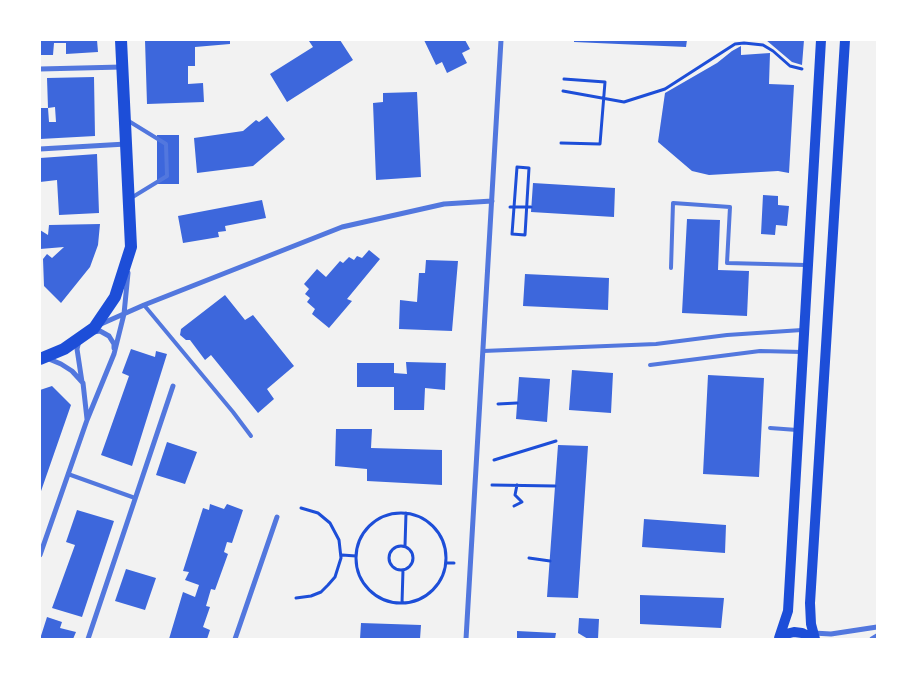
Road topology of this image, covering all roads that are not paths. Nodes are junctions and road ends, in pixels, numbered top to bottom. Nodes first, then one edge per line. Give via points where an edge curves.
1 (121, 40) edge
2 (502, 40) edge
3 (821, 40) edge
4 (845, 40) edge
5 (122, 67) junction
6 (40, 69) edge
7 (125, 118) junction
8 (126, 144) junction
9 (40, 149) edge
10 (129, 200) junction
11 (492, 201) junction
12 (130, 247) junction
13 (808, 265) junction
14 (671, 268) dead end
15 (144, 305) junction
16 (124, 314) junction
17 (804, 330) junction
18 (87, 333) junction
19 (483, 351) junction
20 (803, 352) junction
21 (114, 354) junction
22 (42, 359) edge
23 (650, 365) dead end
24 (83, 383) junction
25 (173, 386) dead end
26 (87, 420) junction
27 (770, 428) dead end
28 (799, 430) junction
29 (251, 436) dead end
30 (68, 474) junction
31 (135, 498) junction
32 (277, 517) dead end
33 (40, 555) edge
34 (877, 627) edge
35 (877, 636) edge
36 (813, 637) edge
37 (88, 639) edge
38 (235, 639) edge
39 (466, 639) edge
40 (779, 639) edge
41 (872, 639) edge

1 - 5 main road
2 - 11 street
3 - 13 main road
4 - 36 main road via 810,603
5 - 6 street
5 - 7 main road
7 - 8 main road
7 - 10 lane via 166,144 167,176
8 - 9 street
8 - 10 main road
10 - 12 main road
11 - 15 street via 444,204 342,227
11 - 19 street
12 - 16 street
12 - 18 main road via 115,297
13 - 14 lane via 727,263 730,207 673,203
13 - 17 main road
15 - 16 street
15 - 29 lane
16 - 18 street
16 - 21 street
17 - 19 lane via 656,344
17 - 20 main road
18 - 21 street via 100,331 109,336 114,344
18 - 22 main road
18 - 24 street via 77,348
19 - 39 street
20 - 23 lane via 760,351
20 - 28 main road
21 - 26 street
22 - 24 street via 53,360 72,371
24 - 26 street
25 - 31 street
26 - 30 street
27 - 28 lane
28 - 40 main road via 788,611
30 - 31 lane
30 - 33 street
31 - 37 street
32 - 38 street
34 - 36 street
35 - 41 street
36 - 40 main road via 794,632

